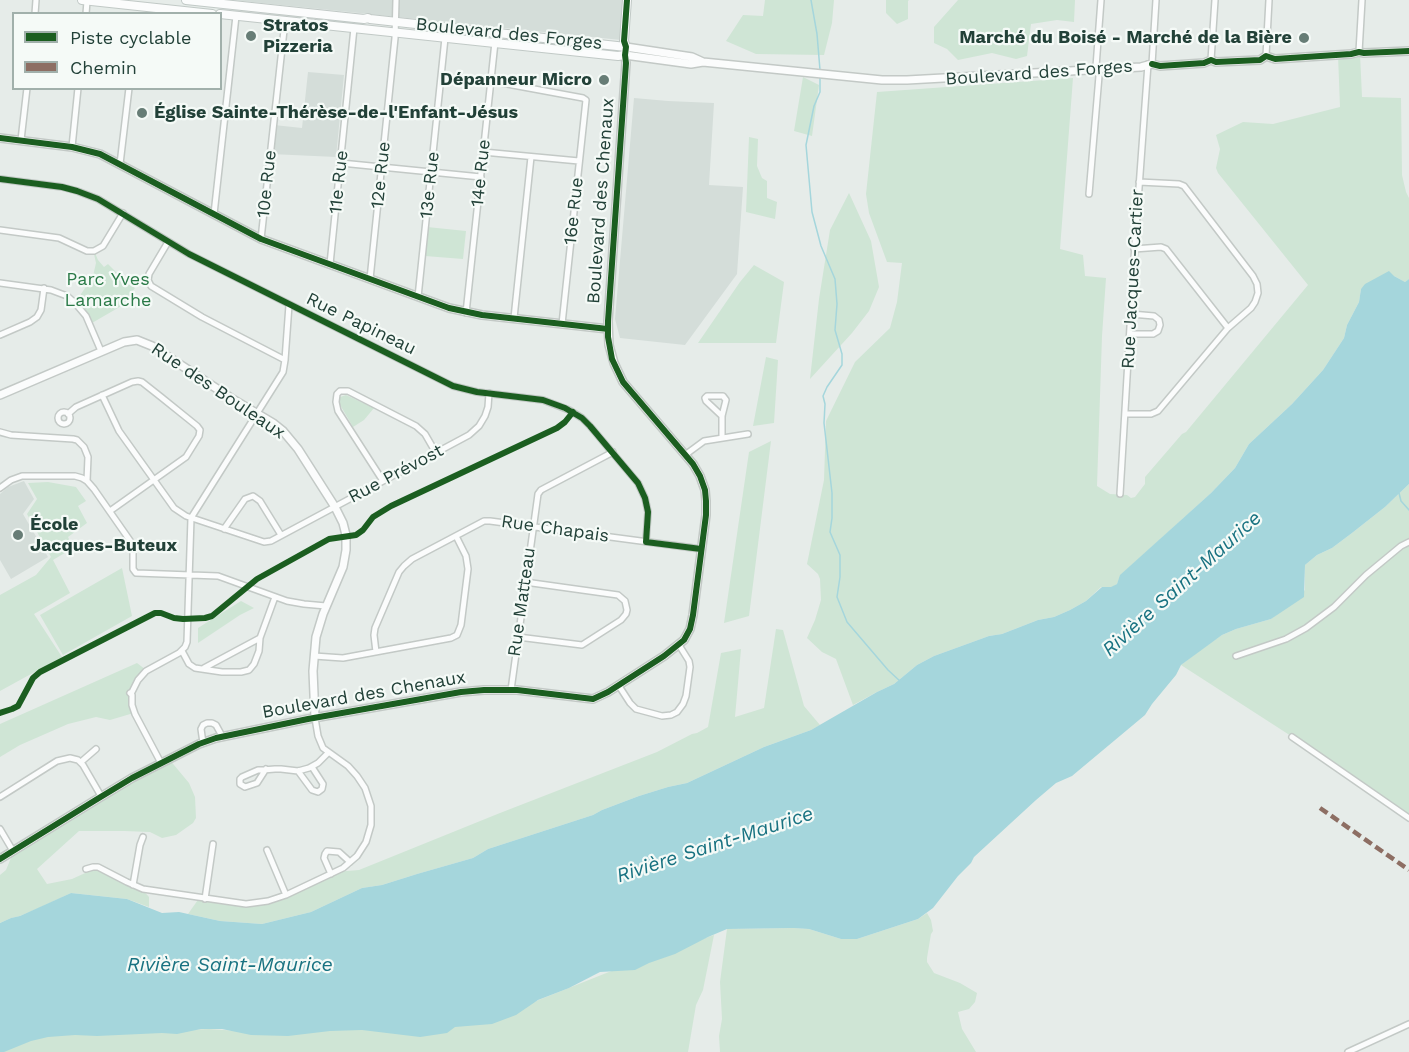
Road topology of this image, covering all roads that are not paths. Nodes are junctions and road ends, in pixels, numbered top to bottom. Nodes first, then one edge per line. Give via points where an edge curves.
1 (85, 0) edge
2 (187, 0) edge
3 (396, 0) edge
4 (627, 0) edge
5 (1101, 0) edge
6 (1156, 0) edge
7 (1215, 0) edge
8 (1269, 0) edge
9 (1362, 0) edge
10 (137, 9) edge
11 (187, 12) edge
12 (222, 14) edge
13 (314, 14) junction
14 (236, 16) junction
15 (285, 21) junction
16 (395, 22) junction
17 (313, 24) junction
18 (354, 28) junction
19 (395, 33) junction
20 (496, 33) junction
21 (445, 38) junction
22 (495, 43) junction
23 (626, 46) junction
24 (1409, 51) edge
25 (1359, 52) junction
26 (625, 56) junction
27 (1266, 56) junction
28 (1211, 60) junction
29 (703, 62) junction
30 (1150, 64) junction
31 (1096, 68) junction
32 (491, 81) junction
33 (27, 90) edge
34 (78, 90) edge
35 (129, 90) edge
36 (0, 138) edge
37 (21, 140) junction
38 (72, 147) junction
39 (483, 152) junction
40 (531, 157) junction
41 (579, 161) junction
42 (340, 163) junction
43 (120, 164) junction
44 (382, 167) junction
45 (431, 172) junction
46 (481, 177) junction
47 (0, 179) edge
48 (1139, 182) junction
49 (1089, 194) dead end
50 (123, 213) junction
51 (214, 214) junction
52 (0, 230) edge
53 (261, 239) junction
54 (168, 242) junction
55 (1134, 249) junction
56 (330, 264) junction
57 (370, 279) junction
58 (0, 283) edge
59 (44, 288) junction
60 (418, 297) junction
61 (289, 304) junction
62 (466, 312) junction
63 (1131, 314) junction
64 (514, 318) junction
65 (562, 324) junction
66 (608, 328) junction
67 (1228, 328) junction
68 (1130, 334) junction
69 (0, 335) edge
70 (101, 351) junction
71 (285, 360) junction
72 (489, 393) junction
73 (0, 395) edge
74 (102, 395) junction
75 (68, 414) dead end
76 (257, 414) junction
77 (1125, 414) junction
78 (722, 416) junction
79 (0, 432) edge
80 (747, 434) dead end
81 (722, 438) junction
82 (614, 452) junction
83 (436, 453) junction
84 (685, 455) junction
85 (153, 480) junction
86 (87, 481) junction
87 (383, 481) junction
88 (0, 488) edge
89 (1120, 494) dead end
90 (335, 507) junction
91 (110, 511) junction
92 (191, 518) junction
93 (532, 526) junction
94 (224, 529) junction
95 (281, 535) junction
96 (456, 536) junction
97 (646, 542) junction
98 (1409, 542) edge
99 (701, 549) junction
100 (190, 574) junction
101 (525, 582) junction
102 (275, 597) junction
103 (326, 606) junction
104 (518, 637) junction
105 (260, 638) junction
106 (679, 645) junction
107 (182, 651) junction
108 (376, 652) junction
109 (314, 656) junction
110 (1236, 656) dead end
111 (202, 669) junction
112 (618, 686) junction
113 (511, 690) junction
114 (315, 718) junction
115 (222, 736) junction
116 (1292, 736) dead end
117 (203, 743) junction
118 (96, 749) dead end
119 (328, 753) junction
120 (81, 762) junction
121 (161, 763) junction
122 (312, 767) junction
123 (266, 769) junction
124 (298, 771) junction
125 (101, 796) junction
126 (0, 797) edge
127 (1409, 818) edge
128 (0, 829) edge
129 (143, 837) dead end
130 (213, 844) dead end
131 (267, 850) dead end
132 (14, 851) junction
133 (0, 860) edge
134 (350, 862) junction
135 (86, 869) dead end
136 (331, 874) junction
137 (133, 885) junction
138 (286, 895) junction
139 (205, 899) junction
140 (1409, 1024) edge
141 (1348, 1052) edge

1 - 10 main road
2 - 11 street
2 - 13 main road, Boulevard des Forges
3 - 16 street, 12e Rue
4 - 23 main road, Boulevard des Chenaux
5 - 31 street
6 - 30 street, Rue Jacques-Cartier
7 - 28 street
8 - 27 street
9 - 25 street
10 - 11 main road
12 - 14 main road, Boulevard des Forges
13 - 16 main road, Boulevard des Forges
13 - 17 street
14 - 15 main road, Boulevard des Forges
14 - 51 street
15 - 17 main road, Boulevard des Forges
15 - 53 street, 10e Rue
16 - 19 street, 12e Rue
16 - 20 main road, Boulevard des Forges
17 - 18 main road, Boulevard des Forges
18 - 19 main road, Boulevard des Forges
18 - 42 street, 11e Rue
19 - 21 main road, Boulevard des Forges
19 - 44 street, 12e Rue
20 - 22 street, 14e Rue
20 - 23 main road, Boulevard des Forges
21 - 22 main road, Boulevard des Forges
21 - 45 street, 13e Rue
22 - 26 main road, Boulevard des Forges
22 - 32 street, 14e Rue
23 - 26 main road, Boulevard des Chenaux
23 - 29 street, Boulevard des Forges
24 - 25 street, Boulevard des Forges
25 - 27 street, Boulevard des Forges via 1275,59
26 - 29 street, Boulevard des Forges
26 - 66 street, Boulevard des Chenaux
27 - 28 street, Boulevard des Forges via 1260,60
28 - 30 street, Boulevard des Forges
29 - 31 street, Boulevard des Forges via 895,80
30 - 31 street, Boulevard des Forges
30 - 48 street, Rue Jacques-Cartier
31 - 49 street via 1099,76
32 - 39 street, 14e Rue
32 - 41 street, 16e Rue via 585,99
33 - 37 street
34 - 38 street
35 - 43 street
36 - 37 street
37 - 38 street
38 - 43 street
39 - 40 street
39 - 46 street, 14e Rue
40 - 41 street
40 - 64 street
41 - 65 street, 16e Rue
42 - 44 street
42 - 56 street, 11e Rue
43 - 51 street
44 - 45 street
44 - 57 street, 12e Rue
45 - 46 street
45 - 60 street, 13e Rue
46 - 62 street, 14e Rue
47 - 50 street, Rue Papineau via 70,189
48 - 55 street, Rue Jacques-Cartier
48 - 67 street via 1184,186 1255,279 1256,302
50 - 52 street via 103,246 94,251 59,238
50 - 54 street, Rue Papineau
51 - 53 street
53 - 56 street
54 - 61 street, Rue Papineau
54 - 71 street via 150,272 151,286
55 - 63 street, Rue Jacques-Cartier
55 - 67 street via 1166,249
56 - 57 street
57 - 60 street
58 - 59 street
59 - 69 street via 41,310 35,319
59 - 70 street via 73,300 89,322
60 - 62 street
61 - 71 street
61 - 72 street, Rue Papineau via 447,384
62 - 64 street
63 - 68 street, Rue Jacques-Cartier
63 - 68 street via 1154,316 1160,326 1152,334
64 - 65 street
65 - 66 street
66 - 84 street, Boulevard des Chenaux via 611,354 623,382
67 - 77 street via 1157,412
68 - 77 street, Rue Jacques-Cartier
70 - 73 street, Rue des Bouleaux
70 - 76 street, Rue des Bouleaux via 128,341 145,342
71 - 76 street via 280,379
72 - 82 street, Rue Papineau via 543,400 565,408 586,422
72 - 83 street, Rue Prévost via 487,412 479,426
74 - 75 street
74 - 85 street, Rue Prévost via 116,427
74 - 85 street via 139,381 199,428 199,436 187,455
76 - 90 street, Rue des Bouleaux via 290,439
76 - 92 street
77 - 89 street, Rue Jacques-Cartier
78 - 78 street via 725,398 707,396 706,401
78 - 81 street
79 - 86 street via 77,440 88,457
80 - 81 street
81 - 84 street via 702,441
82 - 93 street, Rue Matteau via 539,492
82 - 97 street, Rue Papineau via 644,493 648,512
83 - 87 street, Rue Prévost
83 - 87 street via 416,426 348,391 340,391 338,411
84 - 99 street, Boulevard des Chenaux via 698,473 705,493
85 - 91 street
85 - 92 street, Rue Prévost via 174,508
86 - 88 street via 75,476 22,476
86 - 91 street
87 - 90 street, Rue Prévost
90 - 95 street, Rue Prévost
90 - 103 street, Rue des Bouleaux via 345,532 346,550
91 - 100 street via 132,544 135,572
92 - 94 street, Rue Prévost
92 - 100 street
93 - 96 street, Rue Chapais via 487,521
93 - 97 street, Rue Chapais
93 - 101 street, Rue Matteau
94 - 95 street, Rue Prévost via 264,542
94 - 95 street via 244,499 253,496
96 - 108 street, Rue Chapais via 401,569 374,630
96 - 108 street via 468,569 458,633 451,638
97 - 99 street, Rue Chapais
98 - 110 street via 1306,628
99 - 106 street, Boulevard des Chenaux via 690,627
100 - 102 street via 218,576
100 - 107 street via 188,640
101 - 104 street, Rue Matteau
101 - 104 street via 618,595 627,610 621,620 582,645
102 - 103 street
102 - 105 street
103 - 109 street, Rue des Bouleaux
104 - 113 street, Rue Matteau
105 - 111 street
105 - 111 street via 259,651 249,670
106 - 112 street, Boulevard des Chenaux
106 - 112 street via 690,670 686,696 675,713 659,715 636,709
107 - 111 street via 191,666
107 - 121 street via 146,671 130,693 135,714
108 - 109 street via 343,658
109 - 114 street, Rue des Bouleaux
112 - 113 street, Boulevard des Chenaux via 590,699
113 - 114 street, Boulevard des Chenaux via 461,692
114 - 115 street, Boulevard des Chenaux
114 - 119 street via 320,742
115 - 117 street, Boulevard des Chenaux
115 - 117 street via 216,725 207,723 201,729
116 - 127 street
117 - 121 street, Boulevard des Chenaux
118 - 120 street
119 - 122 street
119 - 134 street via 357,776 371,806 367,838
120 - 125 street
120 - 126 street via 73,758 60,760
121 - 125 street, Boulevard des Chenaux
122 - 124 street
122 - 124 street via 323,785 318,792
123 - 123 street via 242,777 240,784 245,787 257,783
123 - 124 street
125 - 132 street, Boulevard des Chenaux
128 - 132 street
129 - 137 street
130 - 139 street
131 - 138 street
132 - 133 street, Boulevard des Chenaux
134 - 136 street
134 - 136 street via 340,853 327,851 324,857
135 - 137 street via 98,867
136 - 138 street
137 - 139 street
138 - 139 street via 246,904
140 - 141 street

